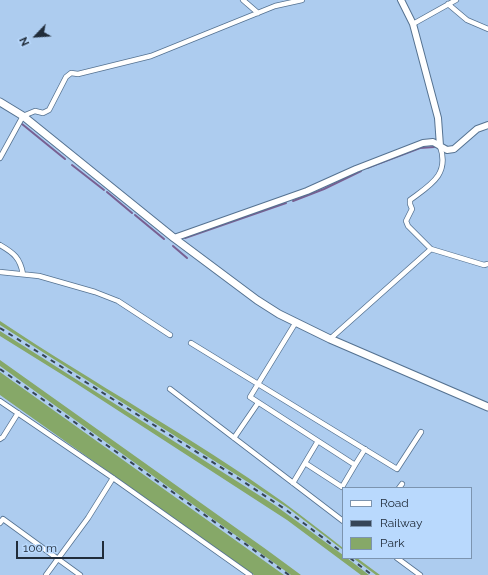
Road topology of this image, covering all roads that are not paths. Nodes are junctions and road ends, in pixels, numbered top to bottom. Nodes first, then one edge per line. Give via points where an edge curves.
1 (243, 0) edge
2 (302, 0) edge
3 (401, 0) edge
4 (456, 0) edge
5 (448, 4) junction
6 (258, 13) junction
7 (413, 24) junction
8 (488, 29) edge
9 (0, 102) edge
10 (23, 116) junction
11 (488, 125) edge
12 (440, 146) junction
13 (0, 158) edge
14 (174, 238) junction
15 (0, 245) edge
16 (431, 249) junction
17 (488, 264) edge
18 (0, 272) edge
19 (23, 274) junction
20 (296, 322) junction
21 (170, 335) dead end
22 (330, 339) junction
23 (191, 343) dead end
24 (258, 384) junction
25 (170, 389) dead end
26 (0, 401) edge
27 (258, 402) junction
28 (488, 407) edge
29 (18, 413) junction
30 (421, 432) dead end
31 (234, 438) junction
32 (0, 439) edge
33 (318, 441) junction
34 (365, 449) junction
35 (305, 463) junction
36 (355, 465) junction
37 (113, 478) junction
38 (293, 483) junction
39 (342, 521) edge
40 (0, 523) edge
41 (58, 559) junction
42 (398, 559) edge
43 (46, 575) edge
44 (80, 575) edge
45 (250, 575) edge
46 (420, 575) edge

1 - 6 street
2 - 6 street
3 - 7 street
4 - 5 street
5 - 7 street
5 - 8 street via 467,20
6 - 10 street via 151,56 71,74 66,77 49,110 43,113 35,111
7 - 12 street via 438,118
9 - 10 main road
10 - 13 street
10 - 14 main road
11 - 12 street via 477,129 454,149 448,150
12 - 14 street via 433,142 410,147 307,192
12 - 16 street via 443,156 441,173 436,181 410,200 412,209 406,221
14 - 20 main road via 258,300
15 - 19 street via 17,257
16 - 17 street
16 - 22 street
18 - 19 street
19 - 21 street via 60,281 118,301
20 - 22 main road
20 - 24 street
22 - 28 main road
23 - 24 street
24 - 27 street via 250,397
24 - 34 street
25 - 31 street
26 - 29 street
27 - 31 street
27 - 33 street
29 - 32 street
29 - 37 street
30 - 34 street via 397,469
31 - 38 street
33 - 35 street
33 - 36 street
34 - 36 street
35 - 36 street via 342,487
35 - 38 street
37 - 41 street
37 - 45 street
38 - 39 street
40 - 41 street via 3,519
41 - 43 street
41 - 44 street
42 - 46 street

